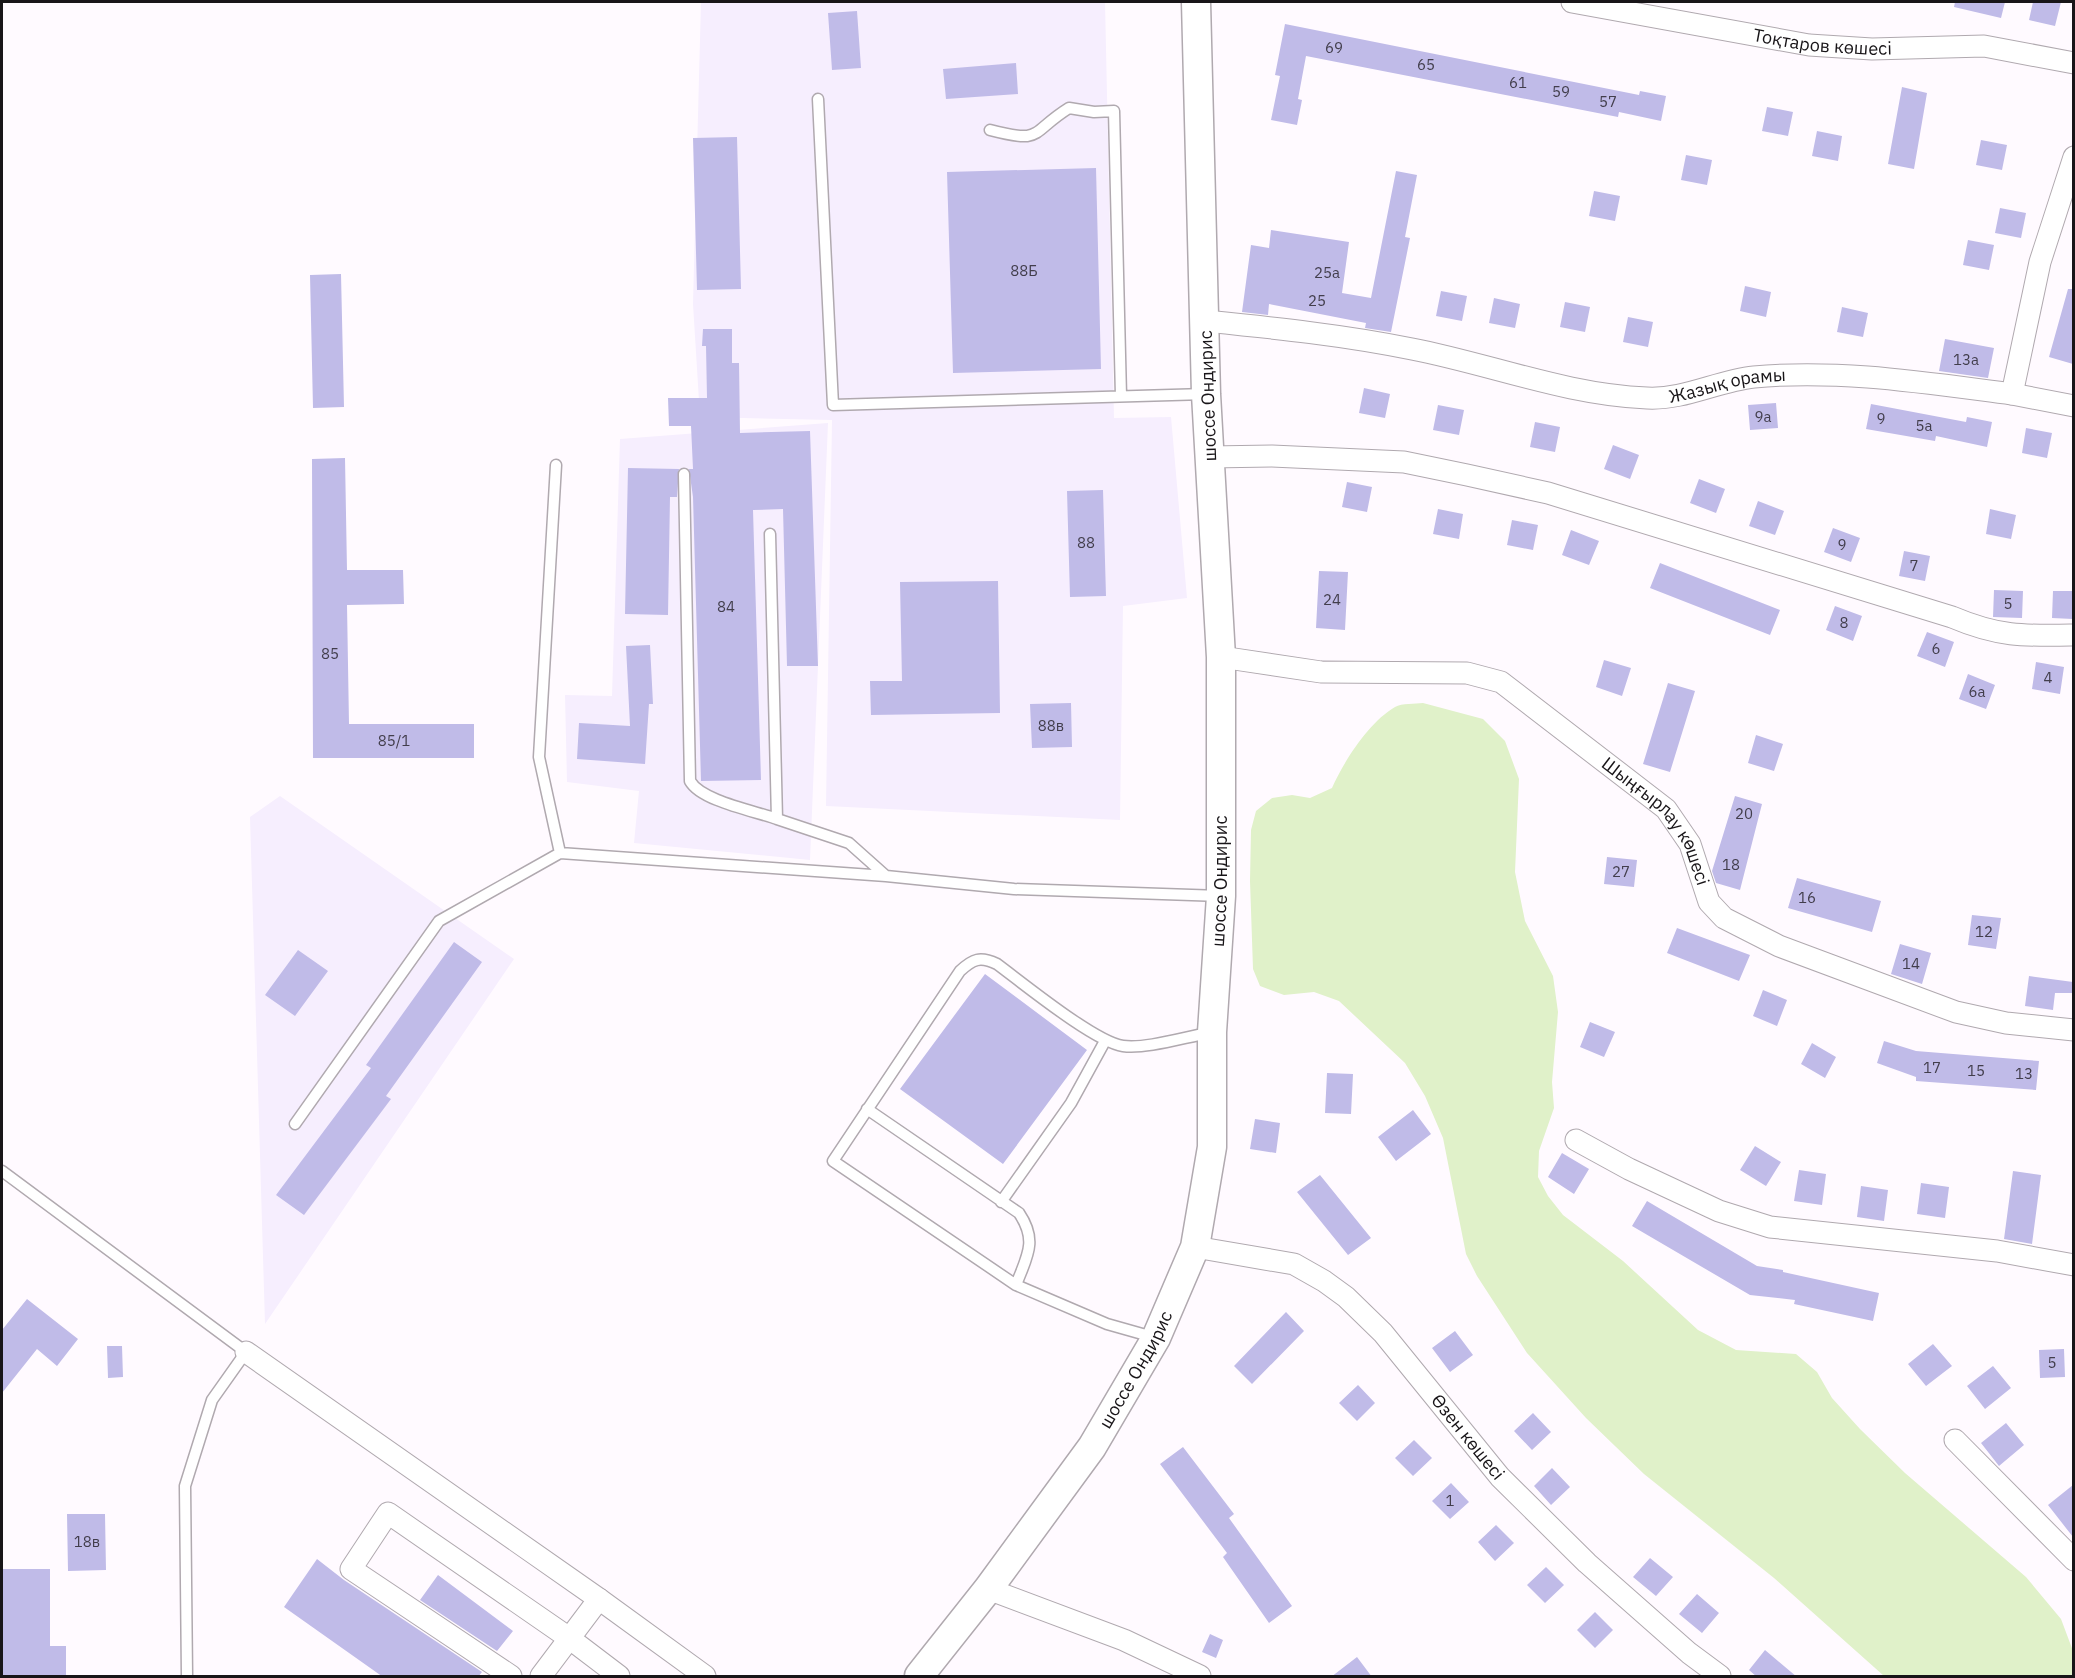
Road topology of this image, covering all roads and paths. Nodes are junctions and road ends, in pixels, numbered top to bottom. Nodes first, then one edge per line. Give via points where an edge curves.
1 (1196, 2) edge
2 (1572, 2) edge
3 (2073, 63) edge
4 (818, 99) dead end
5 (990, 130) dead end
6 (2073, 157) edge
7 (1205, 321) junction
8 (1206, 394) junction
9 (2012, 394) junction
10 (1121, 396) junction
11 (2073, 406) edge
12 (1210, 458) junction
13 (556, 465) dead end
14 (684, 474) dead end
15 (770, 534) dead end
16 (2073, 635) edge
17 (1221, 657) junction
18 (777, 819) junction
19 (560, 853) junction
20 (886, 876) junction
21 (1221, 896) junction
22 (2073, 1030) edge
23 (1212, 1032) junction
24 (1105, 1041) junction
25 (867, 1109) junction
26 (295, 1124) dead end
27 (1576, 1140) dead end
28 (2, 1171) edge
29 (1001, 1202) junction
30 (1195, 1247) junction
31 (2073, 1265) edge
32 (1016, 1285) junction
33 (1156, 1338) junction
34 (246, 1352) junction
35 (1955, 1440) dead end
36 (2073, 1560) edge
37 (988, 1589) junction
38 (599, 1599) junction
39 (569, 1638) junction
40 (919, 1676) edge
41 (187, 1677) edge
42 (511, 1677) edge
43 (541, 1677) edge
44 (619, 1677) edge
45 (705, 1677) edge
46 (1200, 1677) edge
47 (1720, 1677) edge

1 - 7 main road, шоссе Ондирис
2 - 3 street, Тоқтаров көшесі via 1809,45 1872,49 1984,46
4 - 10 lane via 833,405
5 - 10 lane via 1023,137 1040,133 1069,108 1114,111
6 - 9 street via 2040,262
7 - 8 main road, шоссе Ондирис
7 - 9 street, Жазық орамы via 1412,349 1588,392 1649,398 1687,394 1717,383 1754,377 1798,376 1886,377
8 - 10 lane
8 - 12 main road, шоссе Ондирис
9 - 11 street, Жазық орамы
12 - 16 street via 1344,458 1414,464 1548,493 1952,617 1983,630 2015,636
12 - 17 main road, шоссе Ондирис
13 - 19 lane via 539,757
14 - 18 lane via 690,781 710,796
15 - 18 lane
17 - 21 main road, шоссе Ондирис
17 - 22 street, Шыңғырлау көшесі via 1321,672 1467,673 1502,682 1666,809 1690,844 1709,902 1724,918 1779,946 1956,1012 2006,1023
18 - 20 lane via 849,843
19 - 20 lane
19 - 26 lane via 439,921
20 - 21 lane via 1014,889
21 - 23 main road, шоссе Ондирис
23 - 24 lane via 1131,1047
23 - 30 main road, шоссе Ондирис via 1212,1147
24 - 25 lane via 997,964 985,958 973,959 960,971
24 - 29 lane via 1071,1103
25 - 29 lane
25 - 32 lane via 833,1161
27 - 31 street via 1719,1211 1770,1227 1997,1251
28 - 34 lane
29 - 32 lane via 1019,1213 1030,1236
30 - 33 main road, шоссе Ондирис
30 - 47 street, Өзен көшесі via 1294,1264 1346,1297 1383,1334 1500,1477 1587,1563
32 - 33 lane via 1107,1324
33 - 37 main road, шоссе Ондирис via 1092,1447
34 - 38 street
34 - 41 lane via 212,1400 185,1486
35 - 36 street
37 - 40 main road, шоссе Ондирис
37 - 46 street via 1124,1640
38 - 39 street
38 - 45 street
39 - 42 street via 388,1513 351,1569
39 - 43 street
39 - 44 street

